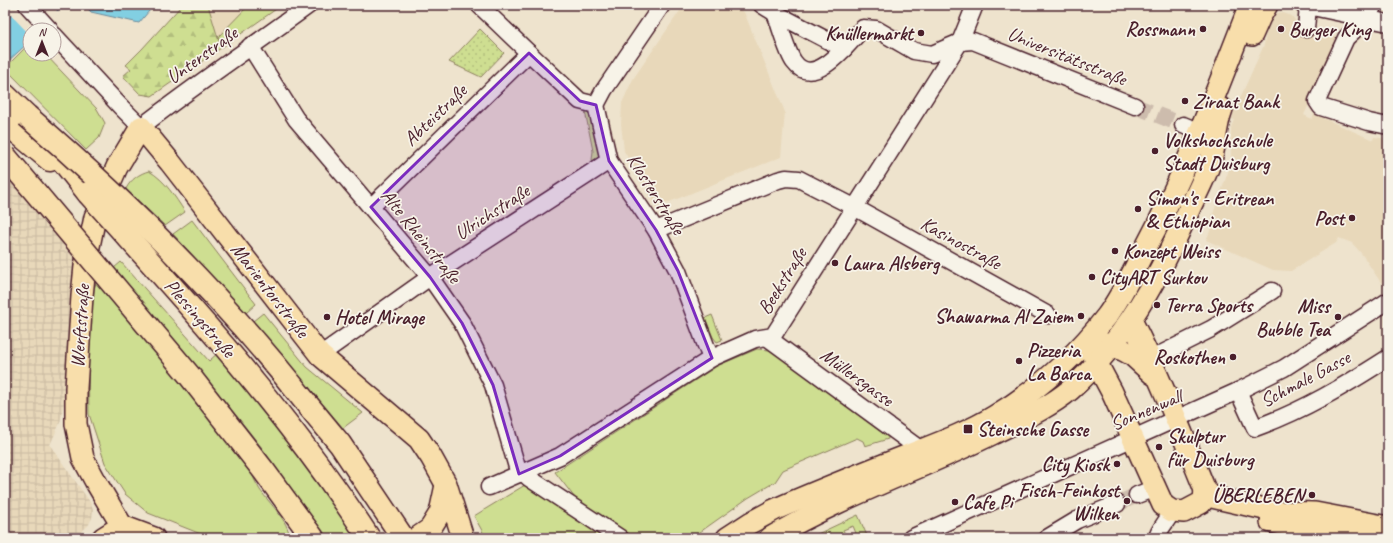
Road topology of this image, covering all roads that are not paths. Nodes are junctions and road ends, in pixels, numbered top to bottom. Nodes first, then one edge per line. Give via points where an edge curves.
1 (27, 5) edge
2 (310, 5) edge
3 (479, 5) edge
4 (662, 5) edge
5 (975, 5) edge
6 (1250, 5) edge
7 (1267, 5) edge
8 (1306, 6) edge
9 (769, 9) edge
10 (1366, 9) edge
11 (43, 22) edge
12 (1388, 23) edge
13 (1306, 30) dead end
14 (960, 42) junction
15 (62, 43) edge
16 (250, 46) junction
17 (844, 49) junction
18 (529, 53) junction
19 (5, 95) edge
20 (596, 105) junction
21 (1135, 106) tunnel mouth
22 (27, 116) junction
23 (5, 122) edge
24 (1388, 126) edge
25 (141, 127) junction
26 (1199, 130) junction
27 (5, 156) edge
28 (609, 161) junction
29 (88, 193) junction
30 (848, 205) junction
31 (371, 207) junction
32 (656, 230) junction
33 (430, 277) junction
34 (1272, 291) dead end
35 (1388, 301) edge
36 (1048, 315) dead end
37 (1131, 320) junction
38 (768, 338) junction
39 (1088, 338) junction
40 (1110, 346) junction
41 (320, 355) junction
42 (712, 358) junction
43 (1388, 358) edge
44 (1096, 362) junction
45 (1154, 368) junction
46 (1238, 391) junction
47 (1176, 420) junction
48 (1133, 438) junction
49 (921, 450) junction
50 (264, 471) junction
51 (521, 473) junction
52 (446, 484) junction
53 (488, 487) dead end
54 (1208, 494) junction
55 (1117, 504) tunnel mouth
56 (1182, 510) junction
57 (122, 526) junction
58 (1388, 527) edge
59 (103, 538) edge
60 (154, 538) edge
61 (295, 538) edge
62 (313, 538) edge
63 (369, 538) edge
64 (403, 538) edge
65 (417, 538) edge
66 (463, 538) edge
67 (620, 538) edge
68 (727, 538) edge
69 (770, 538) edge
70 (911, 538) edge
71 (1047, 538) edge
72 (1157, 538) edge
73 (1356, 538) edge

1 - 11 street, Marientorstraße
2 - 16 street, Unterstraße
3 - 18 street
4 - 20 street
5 - 14 street, Beekstraße
6 - 26 main road via 1207,118
7 - 26 main road via 1217,122
8 - 10 street
8 - 13 street
9 - 17 street
9 - 17 street via 793,61 800,69 810,71 822,68
10 - 12 street
10 - 24 street via 1346,38 1317,101 1321,107
14 - 17 street via 932,54 914,51 876,29 863,28
14 - 21 street, Universitätsstraße via 972,41 990,47
14 - 30 street, Beekstraße
15 - 25 street, Marientorstraße
16 - 25 street, Unterstraße
16 - 31 street, Alte Rheinstraße via 296,119
18 - 20 street via 580,101
18 - 31 street, Abteistraße
19 - 22 highway
20 - 28 street, Klosterstraße
22 - 29 highway, bridge
22 - 64 highway, bridge via 77,158 198,276 243,326 340,444
23 - 29 highway, Plessingstraße
25 - 41 main road, Marientorstraße
25 - 57 main road, Werftstraße via 117,167 95,217 82,288 76,388 76,424 83,458
26 - 37 main road via 1210,163 1154,281
26 - 39 main road via 1165,212 1143,254 1108,314
27 - 50 highway, bridge via 189,375
28 - 32 street, Klosterstraße
28 - 33 street, Ulrichstraße
29 - 63 highway, Plessingstraße, bridge via 242,366 298,436
30 - 32 street, Kasinostraße via 799,179 786,178
30 - 36 street, Kasinostraße
30 - 38 street, Beekstraße via 773,336
31 - 33 street, Alte Rheinstraße
32 - 42 street, Klosterstraße via 678,271
33 - 41 street, Ulrichstraße
33 - 51 street, Alte Rheinstraße via 462,323 493,386
34 - 45 street
35 - 46 street, Sonnenwall via 1284,368
37 - 40 main road
37 - 45 main road
38 - 42 street, Beekstraße via 756,339
38 - 49 street, Müllersgasse
39 - 40 main road
39 - 44 main road
39 - 49 main road via 1058,370 1030,394 993,417
40 - 44 main road
40 - 45 main road via 1123,350
41 - 52 main road, Marientorstraße via 419,439
42 - 51 street, Beekstraße via 560,456
43 - 46 street, Schmale Gasse via 1320,400 1255,428
44 - 48 main road
44 - 69 main road via 1069,390 1036,412 966,447 836,503
45 - 47 main road
46 - 47 street, Sonnenwall
47 - 48 street, Sonnenwall
47 - 54 main road
48 - 56 main road via 1146,491 1163,505
48 - 70 street, Sonnenwall
49 - 68 main road via 774,510
50 - 61 highway via 294,531
50 - 62 highway
51 - 53 street, Beekstraße
51 - 67 street
52 - 65 main road via 440,513 430,529
52 - 66 main road
54 - 56 main road via 1201,504
54 - 58 main road via 1278,512 1315,513
55 - 71 street via 1077,520
56 - 72 street via 1168,520 1158,532
56 - 73 main road
57 - 59 main road
57 - 60 main road

